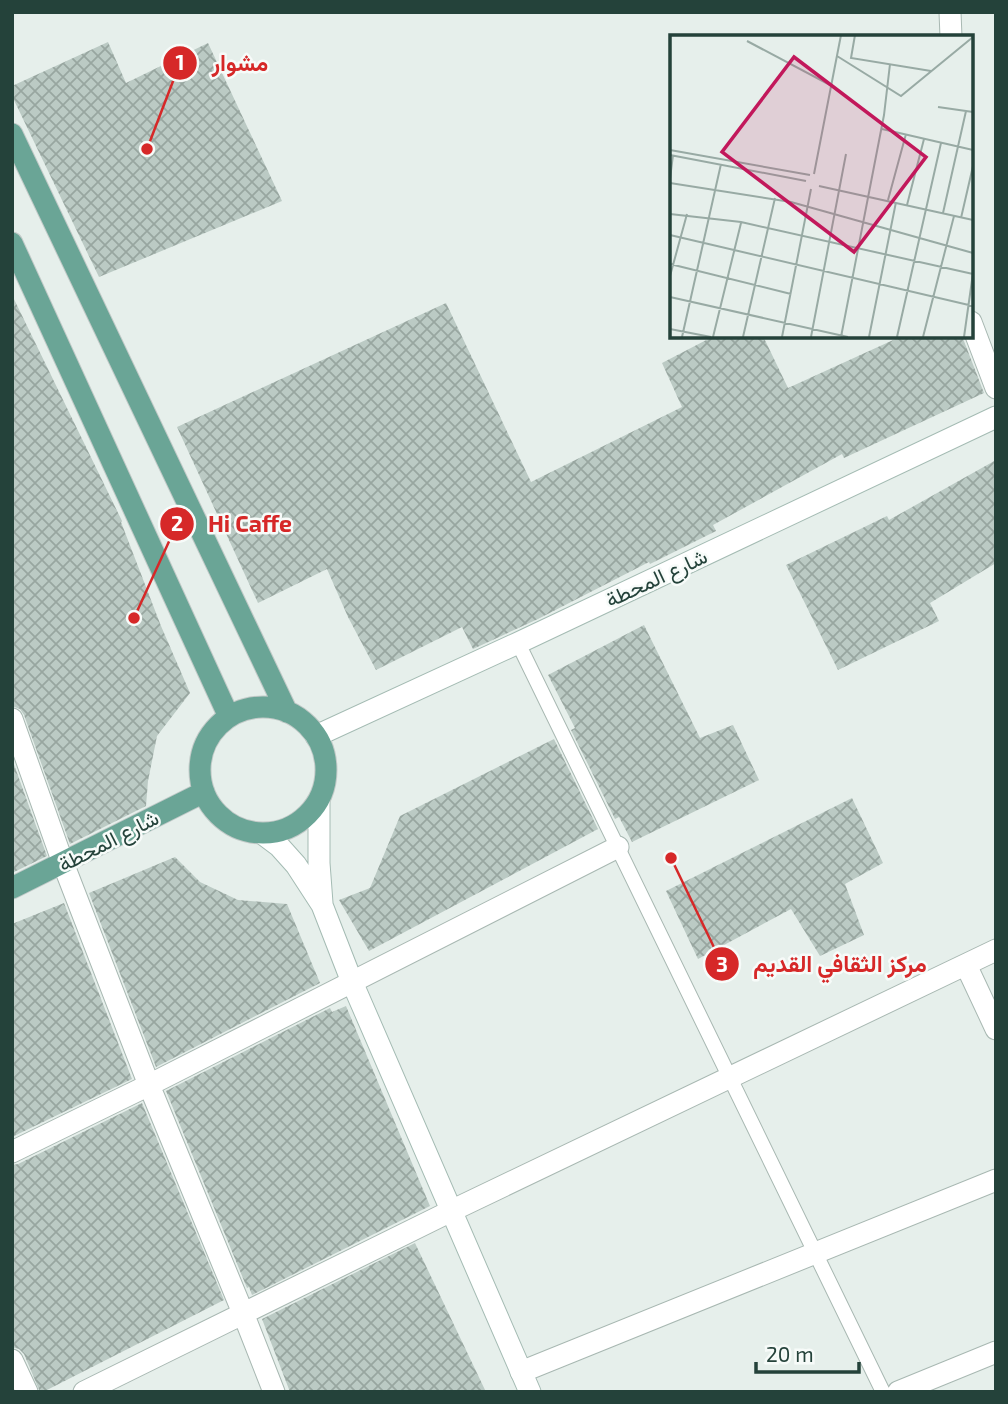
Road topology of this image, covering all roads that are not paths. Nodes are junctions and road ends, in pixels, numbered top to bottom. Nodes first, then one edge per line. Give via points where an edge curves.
1 (950, 12) edge
2 (951, 35) edge
3 (12, 134) edge
4 (12, 243) edge
5 (973, 327) edge
6 (996, 388) edge
7 (996, 417) edge
8 (518, 643) junction
9 (287, 712) junction
10 (229, 717) junction
11 (12, 719) edge
12 (316, 736) junction
13 (204, 792) junction
14 (319, 803) junction
15 (263, 834) junction
16 (618, 848) junction
17 (62, 863) junction
18 (12, 888) edge
19 (322, 905) junction
20 (996, 950) edge
21 (965, 965) junction
22 (352, 982) junction
23 (996, 1029) edge
24 (730, 1077) junction
25 (149, 1085) junction
26 (12, 1152) edge
27 (996, 1180) edge
28 (451, 1211) junction
29 (816, 1253) junction
30 (243, 1313) junction
31 (996, 1352) edge
32 (12, 1360) edge
33 (521, 1372) junction
34 (27, 1392) edge
35 (84, 1392) edge
36 (274, 1392) edge
37 (530, 1392) edge
38 (883, 1392) edge
39 (898, 1392) edge

1 - 2 street
3 - 9 main road
4 - 10 main road
5 - 6 street
7 - 8 street, شارع المحطة
8 - 12 street, شارع المحطة
8 - 16 lane
9 - 10 main road via 267,707
9 - 12 main road
10 - 13 main road via 214,731 204,750 200,771
11 - 17 street
12 - 14 main road via 325,757 326,780
13 - 15 main road via 217,814 238,829
13 - 17 main road, شارع المحطة
14 - 15 main road via 285,830
14 - 19 street
15 - 19 street via 296,865
16 - 22 street
16 - 24 lane
17 - 18 main road, شارع المحطة
17 - 25 street
19 - 22 street
20 - 21 street
21 - 23 street
21 - 24 street
22 - 25 street
22 - 28 street
24 - 28 street
24 - 29 lane
25 - 26 street
25 - 30 street
27 - 29 street
28 - 30 street
28 - 33 street
29 - 33 street
29 - 38 lane
30 - 35 street
30 - 36 street
31 - 39 street
32 - 34 street
33 - 37 street

